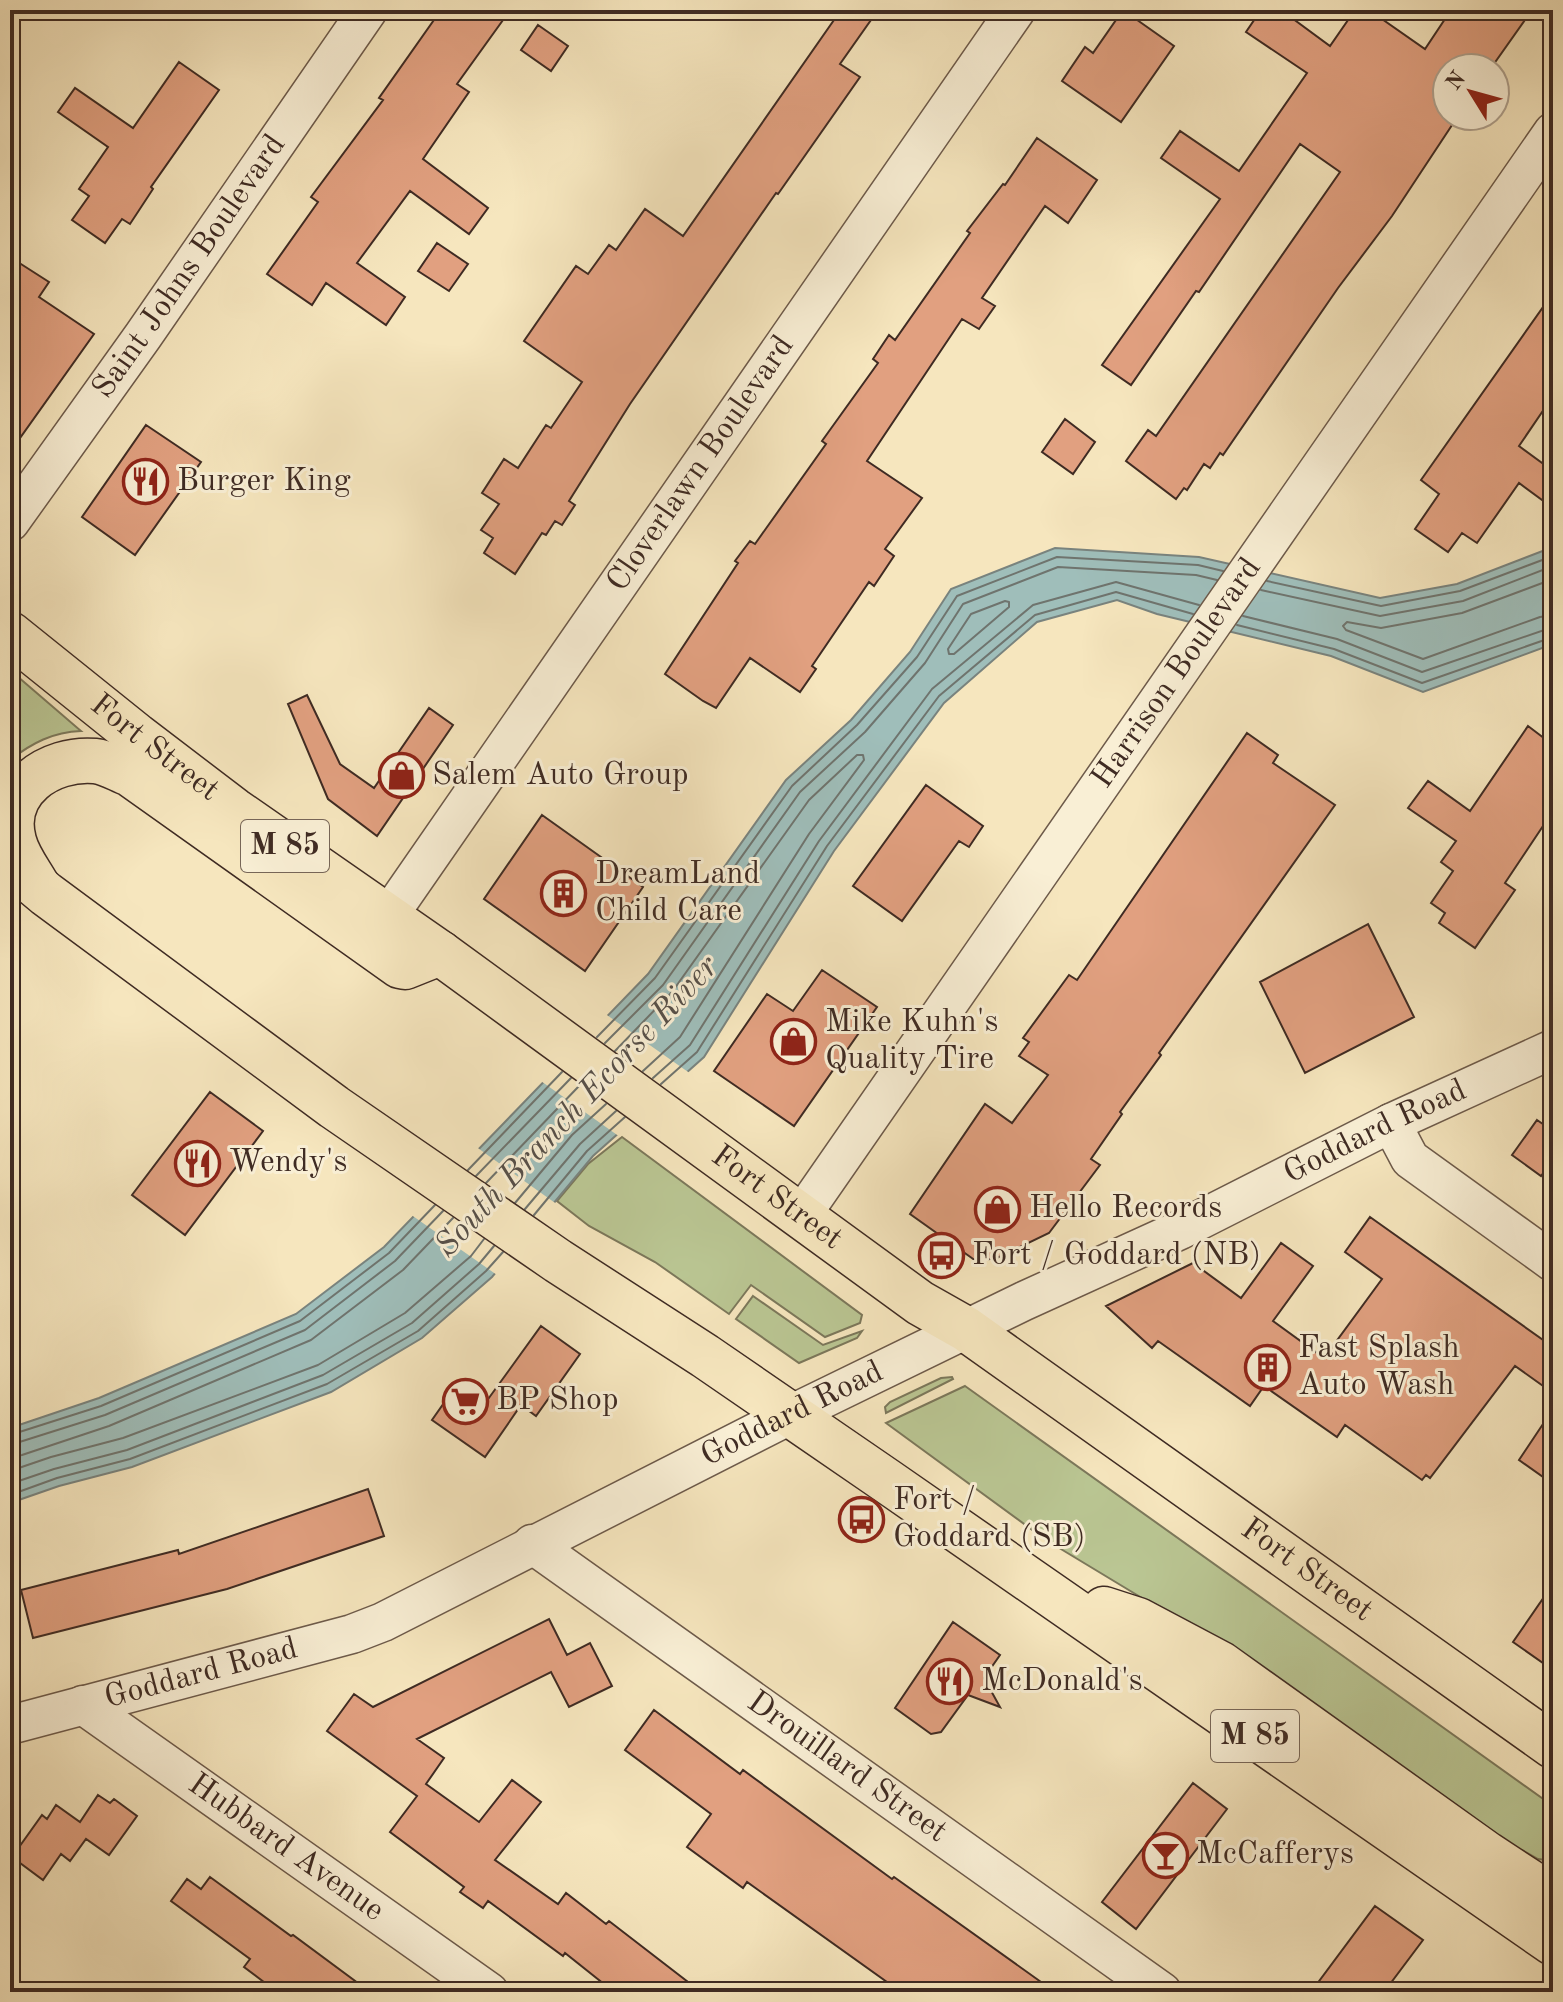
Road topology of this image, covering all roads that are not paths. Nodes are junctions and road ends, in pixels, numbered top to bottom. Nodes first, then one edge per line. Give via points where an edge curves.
1 (368, 10) edge
2 (1016, 10) edge
3 (1553, 132) edge
4 (10, 522) edge
5 (10, 634) edge
6 (25, 876) edge
7 (387, 918) junction
8 (440, 953) junction
9 (1553, 1049) edge
10 (1391, 1123) junction
11 (801, 1216) junction
12 (1553, 1262) edge
13 (966, 1329) junction
14 (790, 1415) junction
15 (532, 1544) junction
16 (1045, 1590) junction
17 (83, 1705) junction
18 (10, 1725) edge
19 (1553, 1746) edge
20 (1553, 1894) edge
21 (1553, 1943) edge
22 (489, 1992) edge
23 (1162, 1992) edge

1 - 4 street, Saint Johns Boulevard
2 - 7 street, Cloverlawn Boulevard
3 - 11 street, Harrison Boulevard
5 - 7 main road, Fort Street / M 85 via 221,800
6 - 8 main road via 13,841 19,796 51,766 99,761 130,774 400,966
6 - 14 main road, M 85 via 334,1107
7 - 8 main road, Fort Street / M 85
8 - 11 main road, Fort Street / M 85
9 - 10 street, Goddard Road
10 - 12 street via 1410,1159
10 - 13 street, Goddard Road via 1180,1230
11 - 13 main road, Fort Street / M 85 via 920,1303
13 - 14 street, Goddard Road
13 - 19 main road, Fort Street / M 85
14 - 15 street, Goddard Road
14 - 16 main road, M 85
15 - 17 street, Goddard Road via 352,1634
15 - 23 street, Drouillard Street
16 - 20 main road via 1138,1620 1221,1664 1487,1854
16 - 21 main road, M 85
17 - 18 street, Goddard Road
17 - 22 street, Hubbard Avenue

